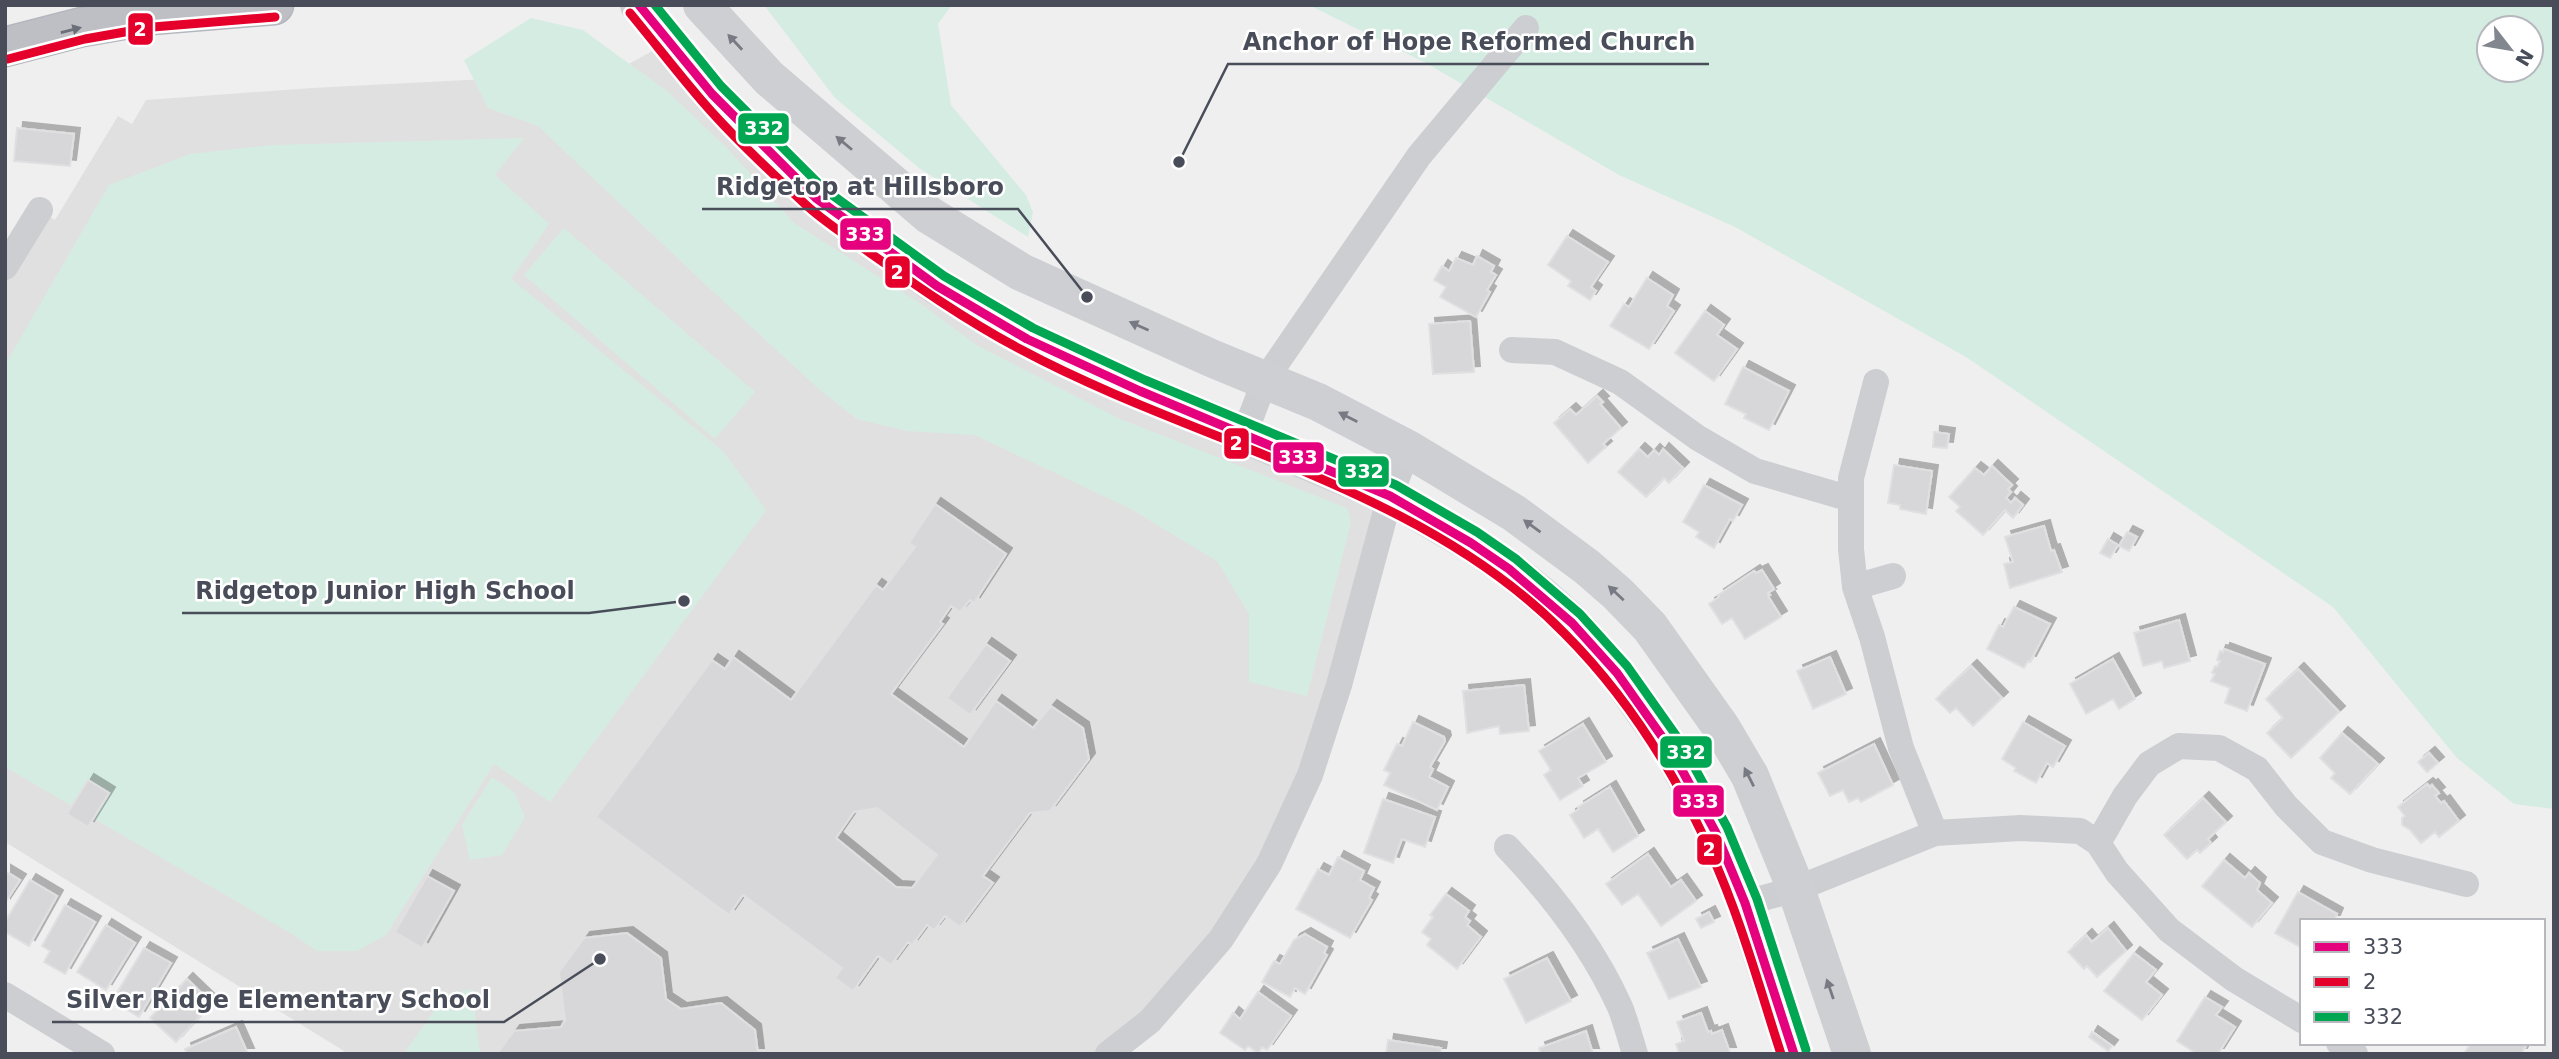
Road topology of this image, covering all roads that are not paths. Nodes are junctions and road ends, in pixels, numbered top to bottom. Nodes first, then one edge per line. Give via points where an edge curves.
1 (274, 5) edge
2 (639, 5) edge
3 (702, 5) edge
4 (1526, 28) dead end
5 (5, 47) edge
6 (40, 210) dead end
7 (5, 267) edge
8 (1512, 350) dead end
9 (1265, 380) junction
10 (1876, 382) dead end
11 (1244, 435) junction
12 (1408, 449) junction
13 (1390, 496) junction
14 (1851, 499) junction
15 (1893, 576) dead end
16 (1856, 587) junction
17 (1935, 834) junction
18 (2098, 843) junction
19 (1507, 847) dead end
20 (2466, 884) dead end
21 (1796, 888) junction
22 (1745, 903) junction
23 (5, 995) edge
24 (2300, 1019) edge
25 (102, 1054) edge
26 (1108, 1054) edge
27 (1635, 1054) edge
28 (1794, 1054) edge
29 (1852, 1054) edge

5 -> 1 highway via 151,15
2 - 11 main road via 712,94 816,198 877,244 1027,339
9 -> 3 main road via 1021,272 929,215 769,78
4 - 9 street via 1419,156
6 - 7 street
8 - 14 street via 1555,352 1620,382 1698,438 1755,471
9 - 11 street
12 -> 9 main road
10 - 14 street
11 - 13 main road
12 - 13 street
21 -> 12 main road via 1749,776 1721,727 1650,627 1608,585 1539,531
13 - 22 main road via 1509,569 1572,624 1617,673 1670,748 1716,833
13 - 26 street via 1317,754 1269,864 1222,939 1150,1021
14 - 16 street
15 - 16 street
16 - 17 street via 1901,748
17 - 18 street via 2068,830 2080,831
17 - 21 street
18 - 20 street via 2149,764 2179,746 2219,748 2256,769 2322,842
18 - 24 street via 2117,872 2169,930 2234,979
19 - 27 street via 1546,888 1588,949 1620,1007
21 - 22 street
29 -> 21 main road
22 - 28 main road
23 - 25 street

